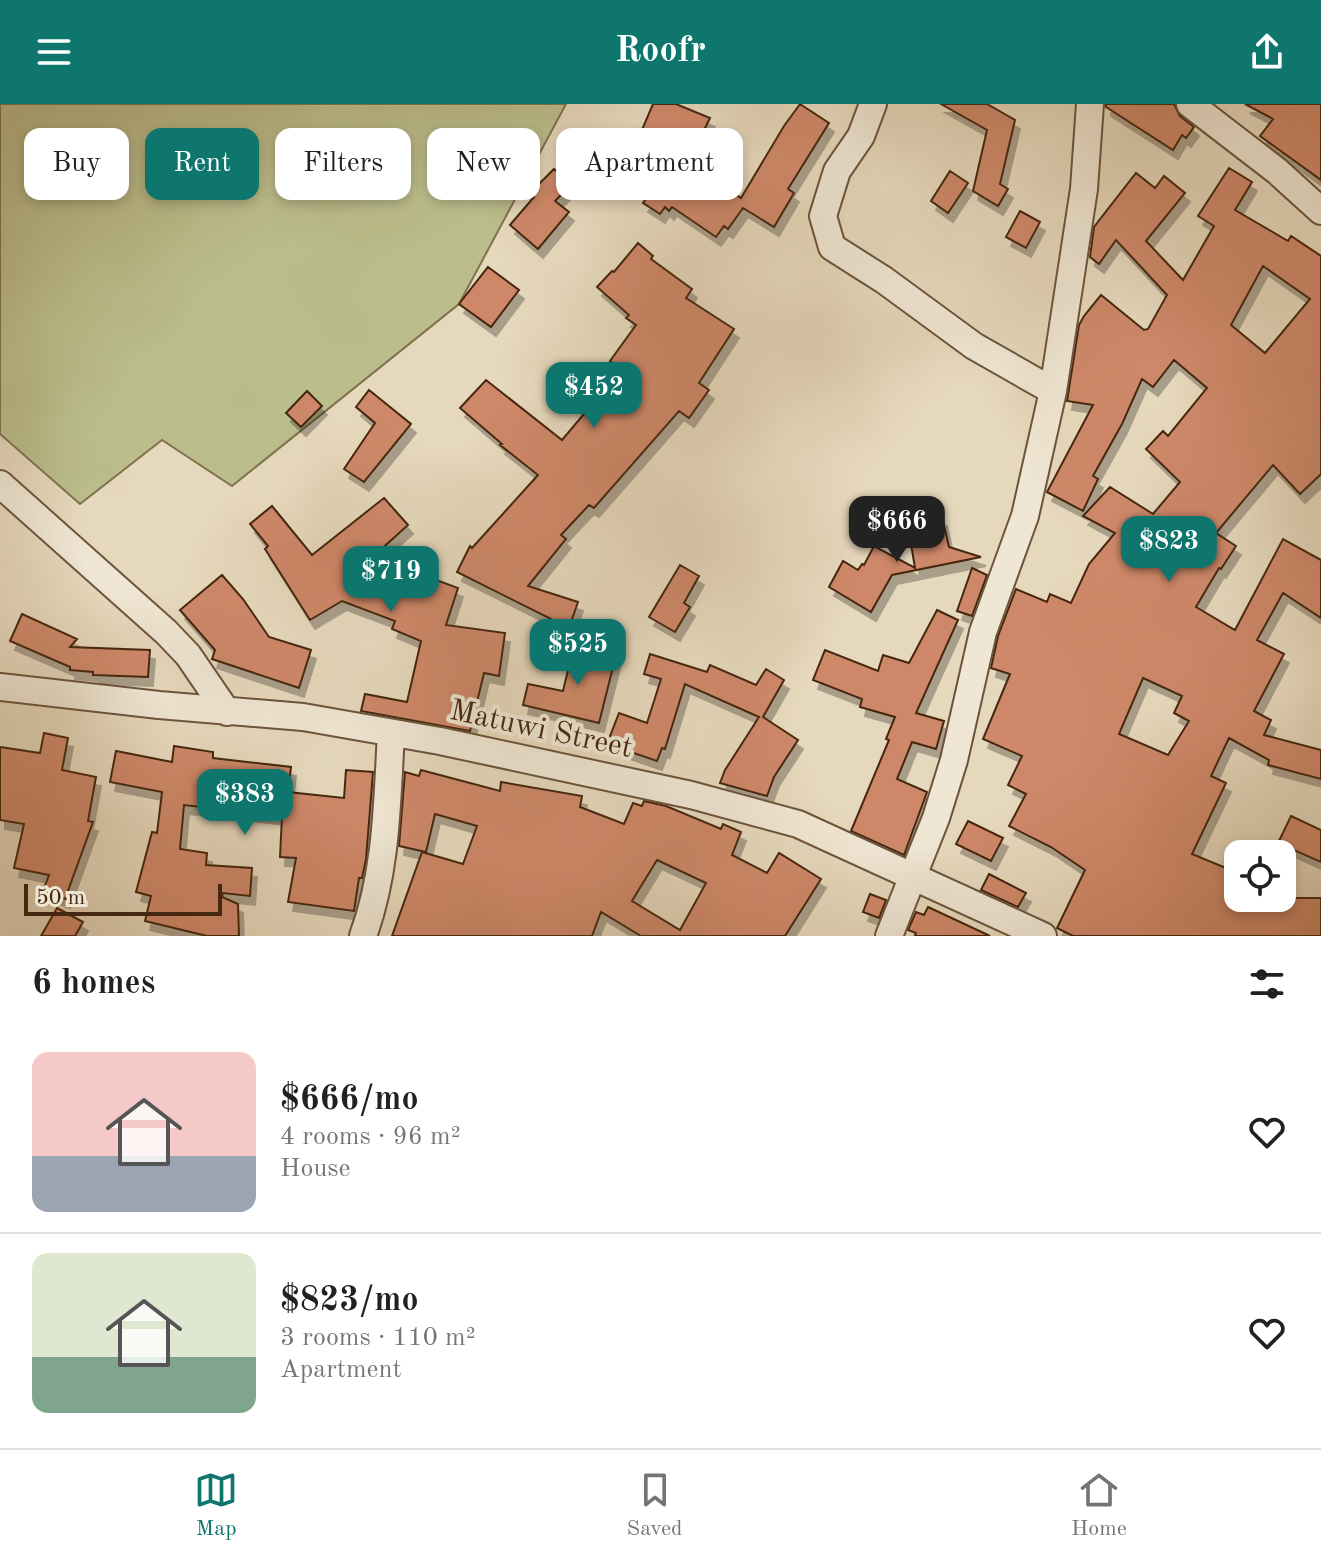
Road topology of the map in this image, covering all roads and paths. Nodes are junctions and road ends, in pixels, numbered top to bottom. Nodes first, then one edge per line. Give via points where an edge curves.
1 (873, 104) edge
2 (1090, 104) edge
3 (1190, 104) edge
4 (1321, 211) edge
5 (1053, 391) junction
6 (0, 484) edge
7 (0, 687) edge
8 (227, 712) junction
9 (391, 733) junction
10 (913, 875) junction
11 (363, 936) edge
12 (889, 936) edge
13 (1043, 936) edge

1 - 5 street via 861,136 837,171 823,216 832,247 974,346
2 - 5 street via 1084,189
3 - 4 street
5 - 10 street via 1025,516 983,632 954,760
6 - 8 street via 166,632
7 - 8 street, Matuwi Street
8 - 9 street, Matuwi Street via 303,717
9 - 10 street, Matuwi Street via 691,795 798,824
9 - 11 street via 382,859
10 - 12 street
10 - 13 street, Matuwi Street

